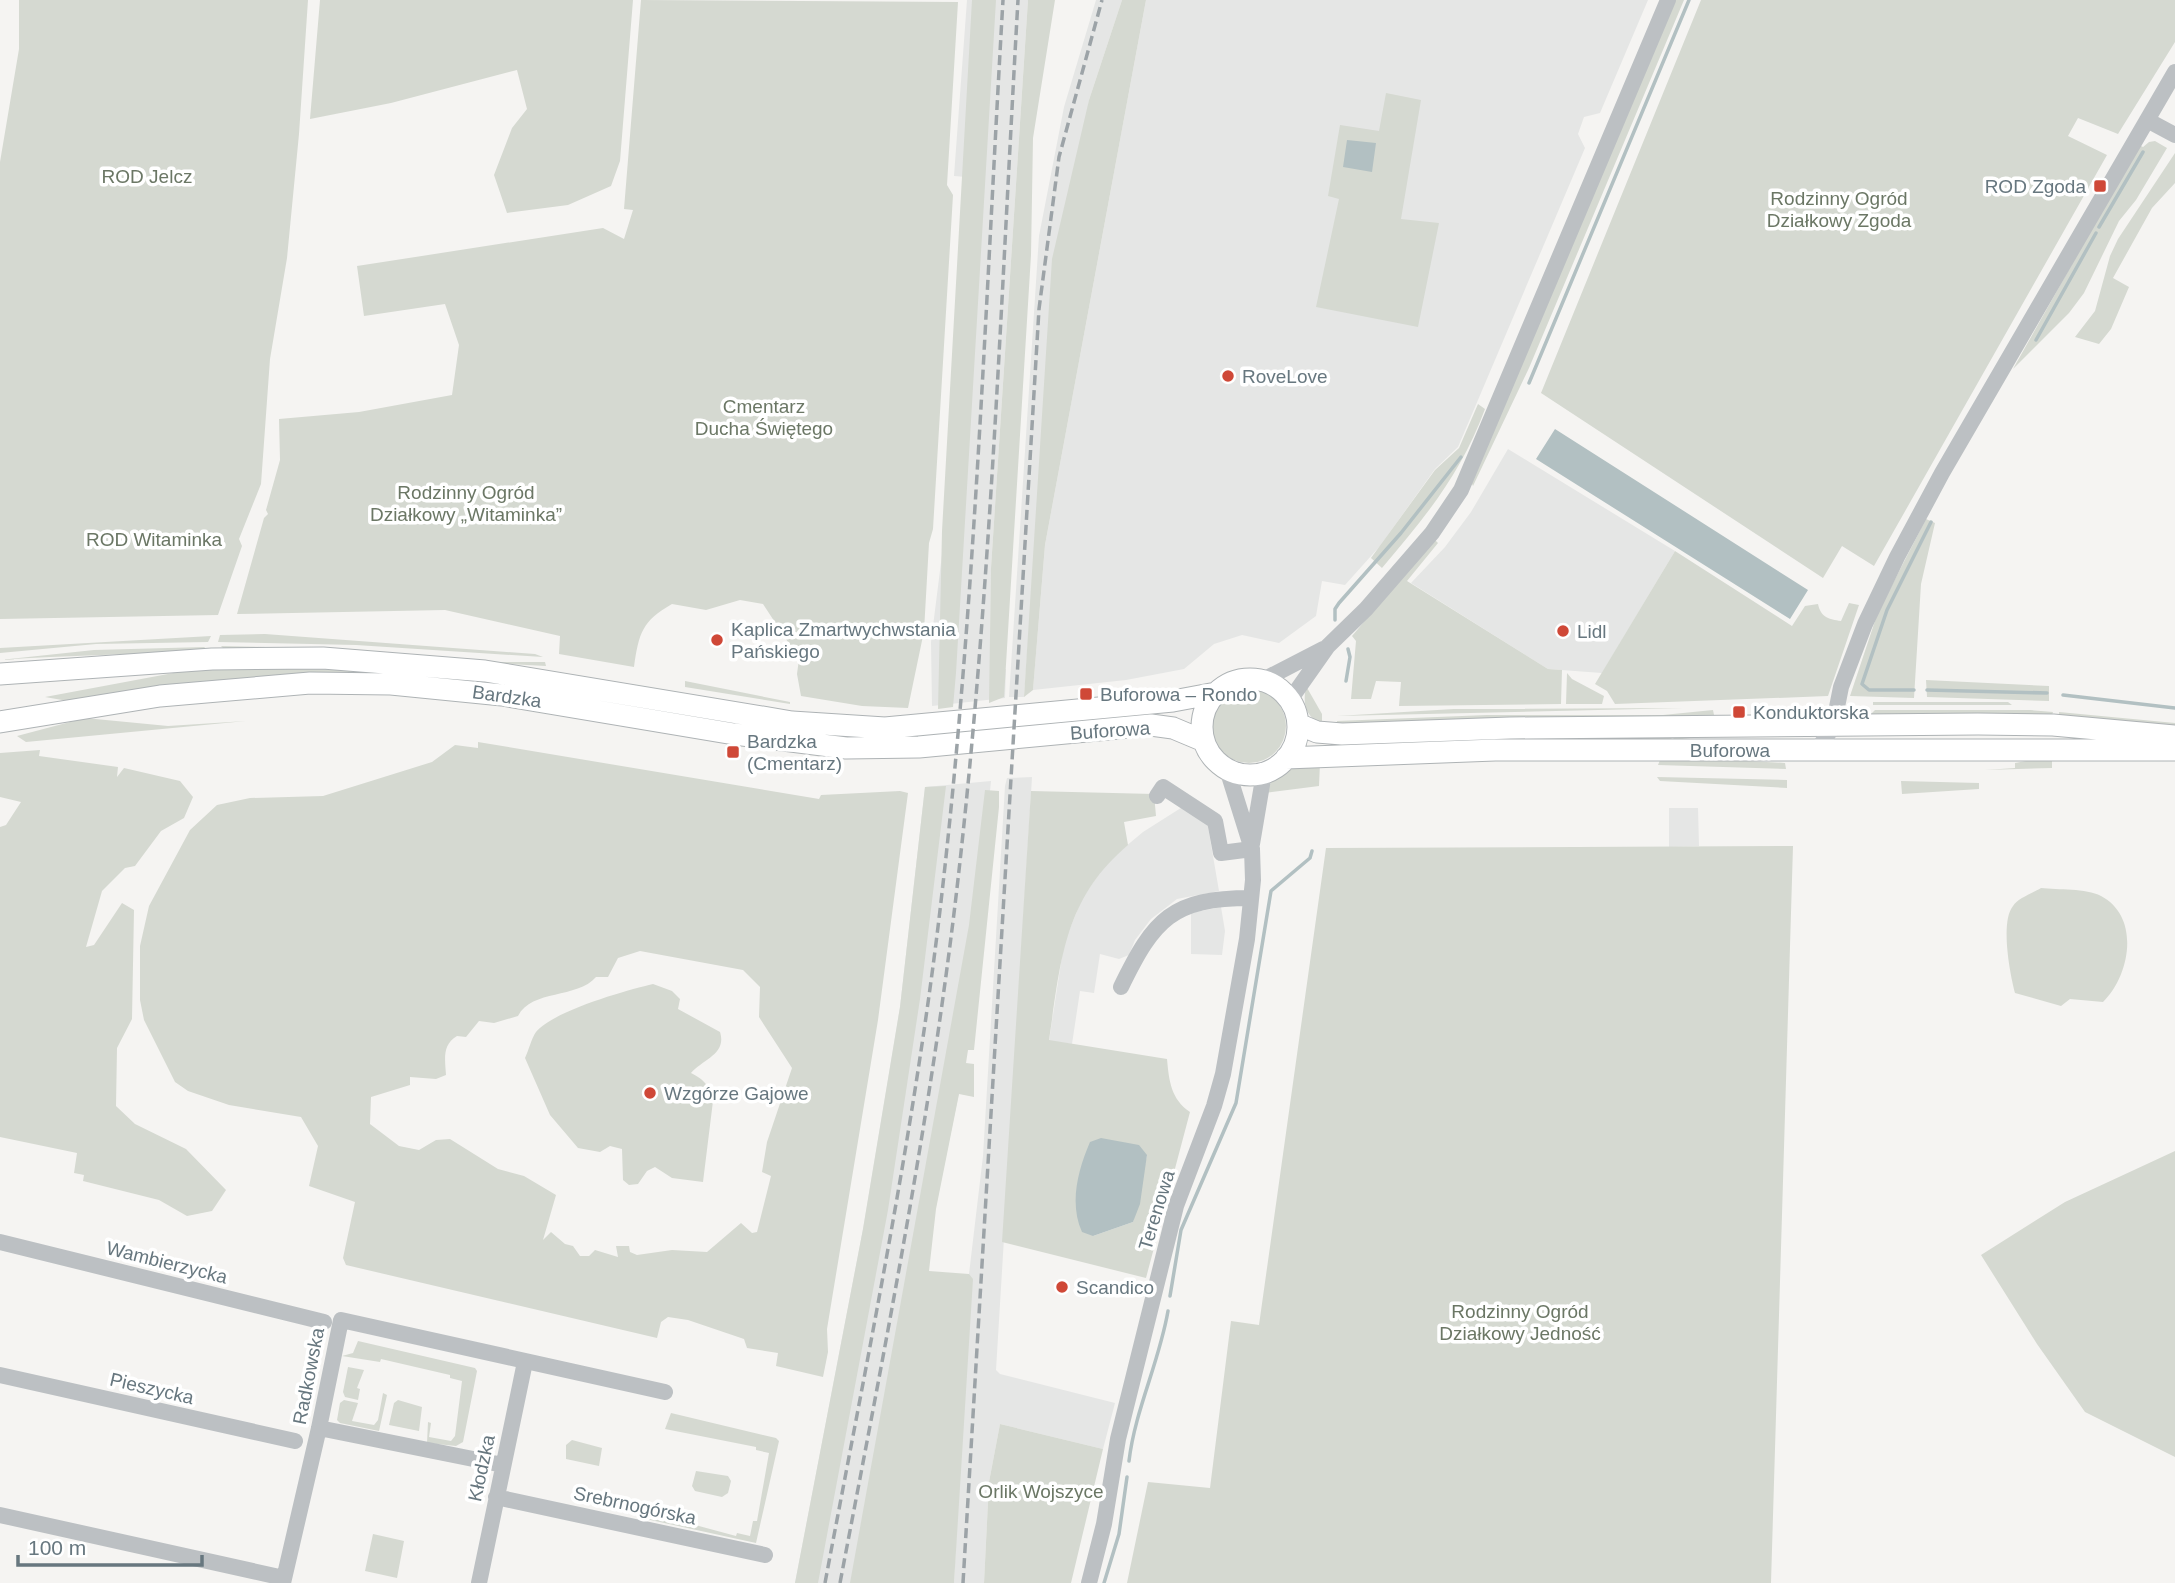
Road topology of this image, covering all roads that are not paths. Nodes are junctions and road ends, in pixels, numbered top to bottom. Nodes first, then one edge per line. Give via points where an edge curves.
1 (1668, 0) edge
2 (2175, 72) edge
3 (2147, 120) junction
4 (2175, 135) edge
5 (1328, 646) junction
6 (0, 674) edge
7 (1263, 680) junction
8 (1216, 693) junction
9 (1290, 700) junction
10 (998, 719) joint
11 (0, 722) edge
12 (1298, 724) junction
13 (1833, 727) junction
14 (2175, 736) edge
15 (1013, 738) joint
16 (1204, 741) junction
17 (1817, 750) junction
18 (1849, 750) junction
19 (2175, 750) edge
20 (1286, 758) junction
21 (1227, 769) junction
22 (1264, 773) junction
23 (1157, 796) dead end
24 (1252, 849) junction
25 (1251, 898) junction
26 (1121, 988) dead end
27 (0, 1242) edge
28 (324, 1322) dead end
29 (525, 1362) junction
30 (0, 1375) edge
31 (665, 1392) dead end
32 (320, 1428) junction
33 (295, 1441) dead end
34 (503, 1465) junction
35 (496, 1497) junction
36 (0, 1515) edge
37 (765, 1555) dead end
38 (283, 1581) edge
39 (479, 1583) edge
40 (1089, 1583) edge

1 - 5 street via 1461,490 1392,581
2 - 3 street
3 - 4 street
3 - 13 street via 1897,557 1845,676
5 - 7 street
5 - 9 street
6 - 10 main road, Bardzka via 212,659 323,658 485,671 832,726 885,728
7 - 8 main road via 1236,681
7 - 9 main road
8 - 10 main road, Buforowa
8 - 16 main road via 1205,710
9 - 12 main road
11 - 15 main road, Bardzka via 235,687 391,684 502,695 811,745 883,749
12 - 13 main road, Buforowa via 1317,732 1342,734 1510,728
12 - 20 main road
13 - 14 main road, Buforowa via 2040,725
13 - 17 street
13 - 18 street
15 - 16 main road, Buforowa via 1151,725
16 - 21 main road
17 - 18 main road, Buforowa
17 - 20 main road, Buforowa via 1495,750
18 - 19 main road, Buforowa
20 - 22 main road
21 - 22 main road via 1248,775
21 - 24 street, Terenowa
22 - 24 street, Terenowa
23 - 24 street via 1163,787 1215,821 1221,852
24 - 25 street, Terenowa
25 - 26 street via 1175,910 1153,931
25 - 40 street, Terenowa via 1223,1074 1176,1206 1118,1439
27 - 28 street, Wambierzycka
29 - 31 street
29 - 32 street, Radkowska via 341,1320
29 - 34 street, Kłodzka
30 - 33 street, Pieszycka
32 - 34 street
32 - 38 street, Radkowska
34 - 35 street, Kłodzka
35 - 37 street, Srebrnogórska
35 - 39 street, Kłodzka
36 - 38 street

